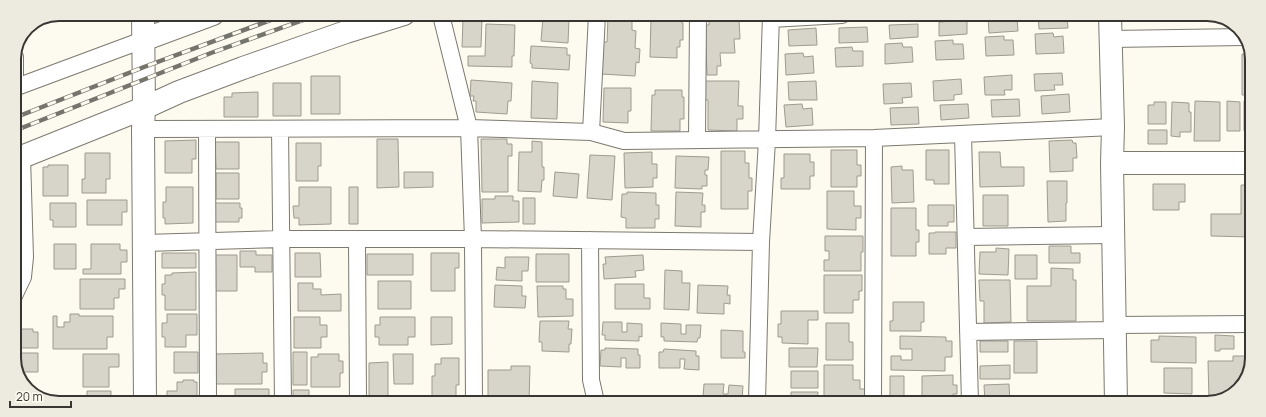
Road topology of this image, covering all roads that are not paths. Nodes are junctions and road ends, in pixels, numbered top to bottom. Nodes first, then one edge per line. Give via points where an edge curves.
1 (143, 21) edge
2 (194, 21) edge
3 (381, 21) edge
4 (443, 21) edge
5 (597, 21) edge
6 (698, 21) edge
7 (771, 21) edge
8 (1110, 21) edge
9 (1238, 37) edge
10 (1110, 39) junction
11 (143, 40) junction
12 (21, 85) edge
13 (144, 108) junction
14 (1113, 127) junction
15 (469, 128) junction
16 (142, 129) junction
17 (207, 129) junction
18 (280, 129) junction
19 (591, 132) junction
20 (963, 135) junction
21 (874, 138) junction
22 (697, 140) junction
23 (767, 140) junction
24 (21, 157) edge
25 (1112, 163) junction
26 (1245, 163) edge
27 (21, 195) edge
28 (1114, 235) junction
29 (966, 238) junction
30 (282, 239) junction
31 (357, 239) junction
32 (473, 239) junction
33 (590, 240) junction
34 (208, 241) junction
35 (144, 242) junction
36 (761, 242) junction
37 (21, 283) edge
38 (1245, 324) edge
39 (1115, 328) junction
40 (968, 332) junction
41 (145, 396) edge
42 (208, 396) edge
43 (283, 396) edge
44 (358, 396) edge
45 (474, 396) edge
46 (595, 396) edge
47 (757, 396) edge
48 (874, 396) edge
49 (970, 396) edge
50 (1116, 396) edge

1 - 11 street
2 - 11 street
3 - 13 street via 243,68
4 - 15 street
5 - 19 street
6 - 22 street
7 - 23 street
8 - 10 street
9 - 10 street
10 - 14 street
11 - 12 street
11 - 13 street
13 - 16 street
13 - 24 street
14 - 20 street
14 - 25 street
15 - 18 street
15 - 19 street
15 - 32 street
16 - 17 street
16 - 35 street
17 - 18 street
17 - 34 street
18 - 30 street
19 - 22 street via 624,141
20 - 21 street
20 - 29 street
21 - 23 street
21 - 48 street
22 - 23 street
23 - 36 street
25 - 26 street
25 - 28 street
27 - 37 street via 26,257
28 - 29 street
28 - 39 street
29 - 40 street
30 - 31 street
30 - 34 street
30 - 43 street
31 - 32 street
31 - 44 street
32 - 33 street
32 - 45 street
33 - 36 street
33 - 46 street via 591,380
34 - 35 street
34 - 42 street
35 - 41 street
36 - 47 street
38 - 39 street
39 - 40 street
39 - 50 street
40 - 49 street

